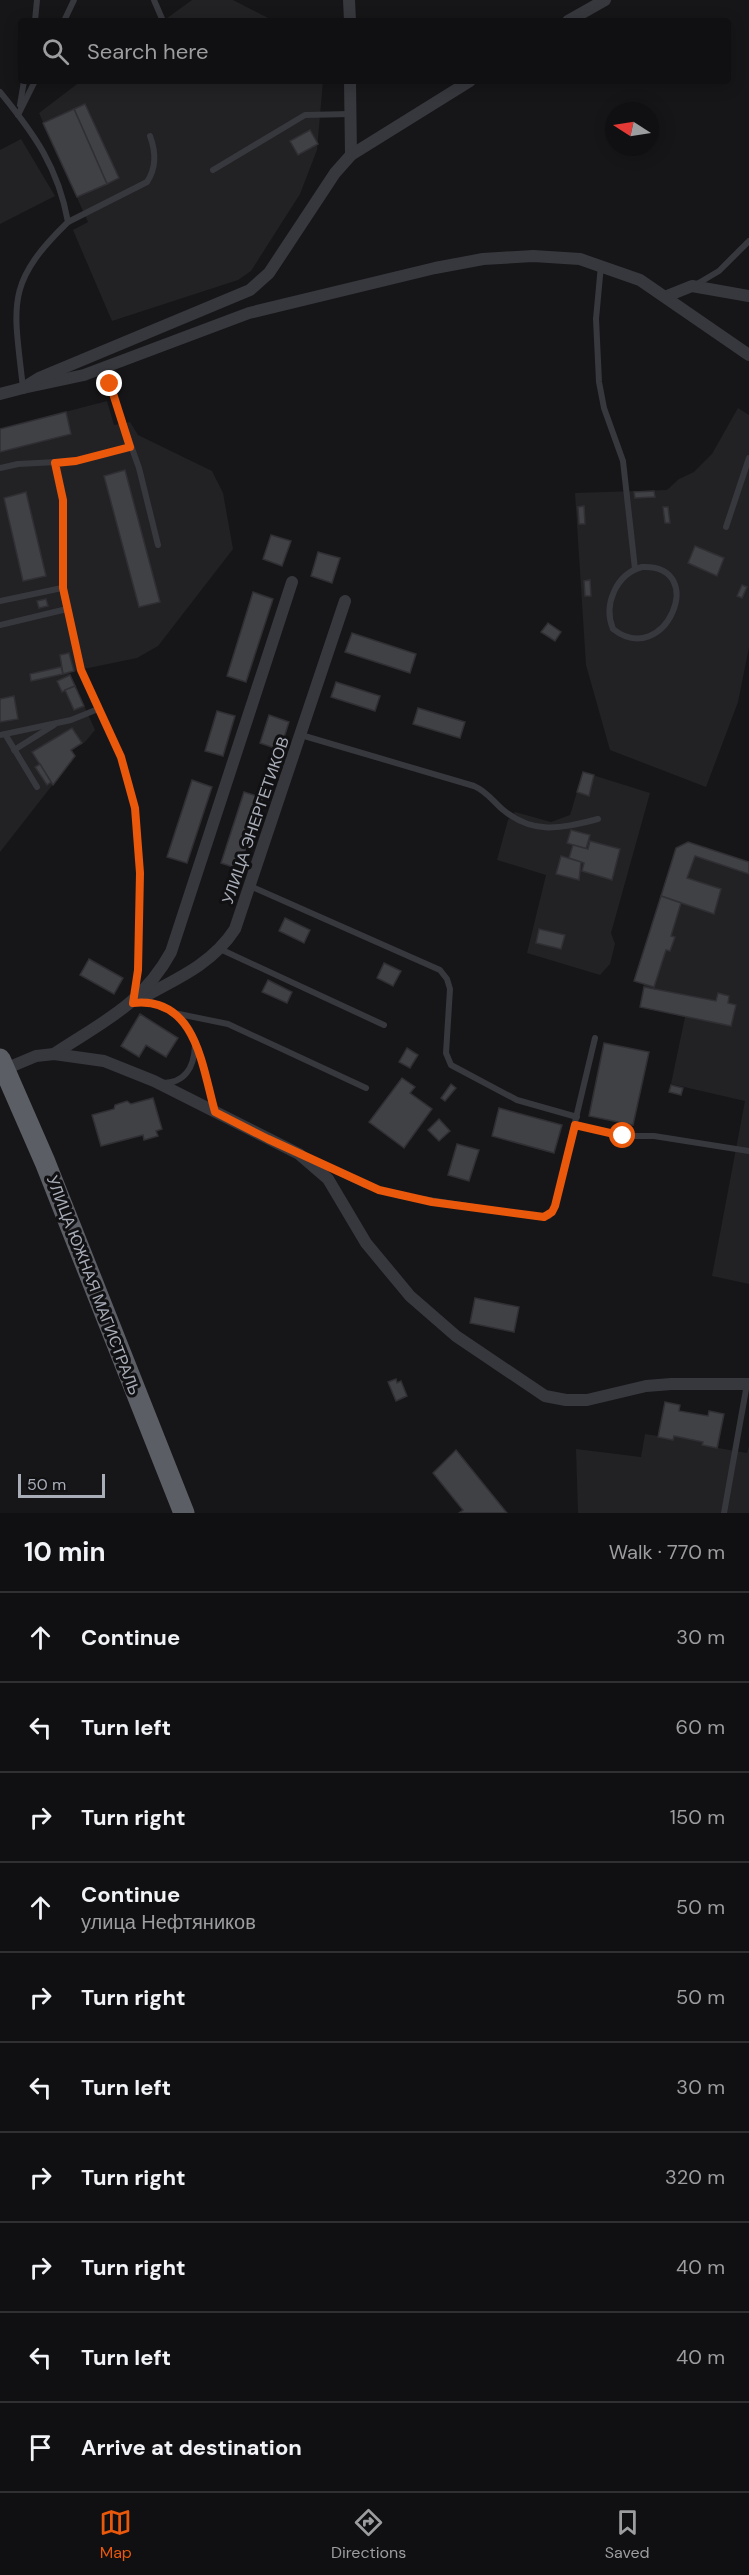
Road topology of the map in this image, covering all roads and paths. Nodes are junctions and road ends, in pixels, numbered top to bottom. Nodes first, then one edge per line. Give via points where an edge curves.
1 (38, 0) edge
2 (74, 0) edge
3 (154, 0) edge
4 (349, 0) edge
5 (605, 0) edge
6 (35, 18) edge
7 (65, 18) edge
8 (162, 18) edge
9 (350, 18) edge
10 (573, 18) edge
11 (23, 84) edge
12 (34, 84) edge
13 (350, 84) edge
14 (465, 84) edge
15 (0, 92) edge
16 (351, 114) junction
17 (18, 115) junction
18 (150, 136) dead end
19 (351, 155) junction
20 (213, 170) dead end
21 (68, 222) junction
22 (749, 241) edge
23 (601, 265) junction
24 (692, 286) junction
25 (667, 296) junction
26 (749, 296) edge
27 (749, 355) edge
28 (103, 367) junction
29 (23, 388) junction
30 (0, 394) edge
31 (130, 447) junction
32 (749, 458) edge
33 (55, 463) junction
34 (0, 468) edge
35 (726, 526) dead end
36 (158, 545) dead end
37 (635, 569) junction
38 (292, 582) dead end
39 (63, 588) junction
40 (0, 601) edge
41 (345, 601) dead end
42 (68, 609) junction
43 (0, 625) edge
44 (98, 709) junction
45 (58, 723) junction
46 (2, 735) edge
47 (301, 735) junction
48 (14, 750) junction
49 (37, 788) dead end
50 (598, 819) dead end
51 (249, 886) junction
52 (220, 949) junction
53 (133, 1003) junction
54 (174, 1013) junction
55 (384, 1025) dead end
56 (595, 1038) dead end
57 (195, 1040) junction
58 (54, 1054) junction
59 (3, 1064) edge
60 (154, 1082) junction
61 (366, 1088) dead end
62 (215, 1112) junction
63 (576, 1121) junction
64 (749, 1151) edge
65 (298, 1154) junction
66 (748, 1384) edge
67 (184, 1513) edge
68 (724, 1513) edge

1 - 6 lane
2 - 7 lane
3 - 8 lane
4 - 9 street
5 - 10 street
11 - 17 lane
12 - 17 lane
13 - 16 street
14 - 19 street
15 - 17 lane
16 - 19 street
16 - 20 lane via 305,115
17 - 21 lane via 58,179
18 - 21 lane via 155,154 147,182
19 - 29 street via 335,173 270,273 250,291
21 - 29 lane via 32,262 16,297
22 - 24 lane via 719,271
23 - 25 street via 640,280
23 - 28 street via 580,259 532,256 483,259 435,268 249,313
23 - 37 lane via 596,319 599,382 625,475
24 - 25 street
24 - 26 street
25 - 27 street
28 - 29 street via 70,379
28 - 31 lane
29 - 30 street
31 - 33 lane
31 - 36 lane
32 - 35 lane
33 - 34 lane
33 - 39 lane via 63,500
37 - 37 lane via 665,571 673,582 676,601 671,621 665,627 647,635 627,637 613,629 609,609 615,588
38 - 53 street via 171,952 152,983
39 - 40 lane
39 - 42 lane
41 - 47 street, УЛИЦА ЭНЕРГЕТИКОВ
42 - 43 lane
42 - 44 lane via 82,675
44 - 45 lane
44 - 53 lane via 126,770 137,824 138,970
45 - 46 lane
45 - 48 lane
46 - 48 lane
47 - 50 lane via 474,786 484,790 511,816 540,828 561,829
47 - 51 street, УЛИЦА ЭНЕРГЕТИКОВ
48 - 49 lane
51 - 52 street, УЛИЦА ЭНЕРГЕТИКОВ via 235,929
51 - 63 lane via 440,970 450,989 446,1053 451,1065 517,1100
52 - 53 street, УЛИЦА ЭНЕРГЕТИКОВ via 192,970
52 - 55 lane
53 - 54 lane via 151,1002
53 - 58 street
54 - 57 lane via 187,1024
54 - 61 lane via 228,1024
56 - 63 lane
57 - 60 lane via 186,1075 172,1083
57 - 62 lane
58 - 59 street
58 - 60 street via 104,1062
59 - 67 highway, УЛИЦА ЮЖНАЯ МАГИСТРАЛЬ
60 - 62 street
62 - 65 street
63 - 64 lane via 623,1136 654,1136
63 - 65 lane via 555,1206 544,1217 397,1195 365,1185
65 - 66 street via 328,1179 366,1243 410,1296 456,1336 531,1389 545,1396 587,1400 646,1386
66 - 68 lane

